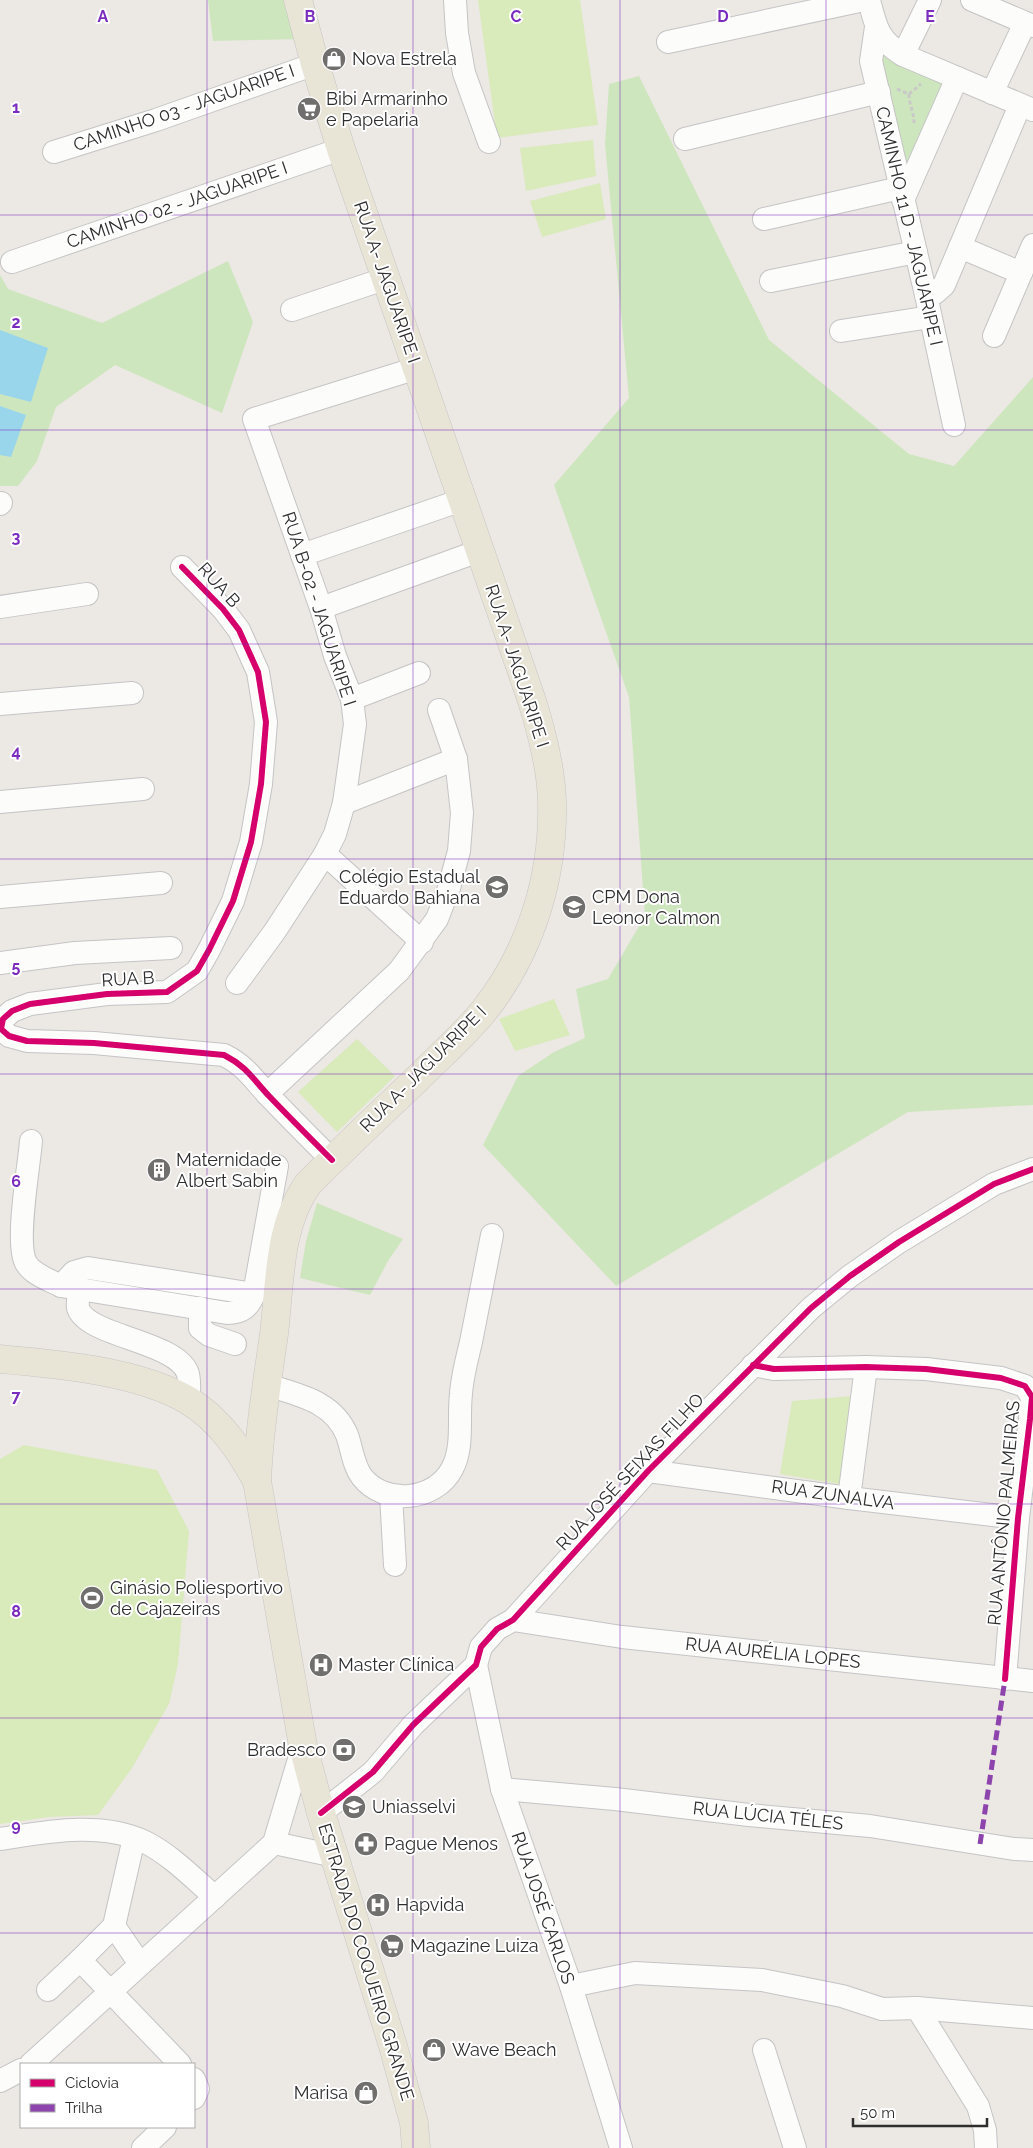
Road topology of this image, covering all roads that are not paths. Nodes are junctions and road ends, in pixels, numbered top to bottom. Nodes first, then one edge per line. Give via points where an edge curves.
1 (298, 0) edge
2 (455, 0) edge
3 (864, 0) edge
4 (869, 0) edge
5 (930, 0) edge
6 (972, 0) edge
7 (1029, 24) edge
8 (876, 27) junction
9 (668, 42) dead end
10 (903, 55) junction
11 (315, 64) junction
12 (957, 78) junction
13 (879, 90) junction
14 (992, 93) junction
15 (1027, 108) edge
16 (685, 139) dead end
17 (489, 142) dead end
18 (341, 149) junction
19 (54, 152) dead end
20 (902, 194) junction
21 (764, 219) dead end
22 (1033, 245) edge
23 (960, 247) junction
24 (916, 252) junction
25 (12, 262) dead end
26 (1021, 273) junction
27 (386, 278) junction
28 (772, 281) dead end
29 (926, 295) junction
30 (292, 310) dead end
31 (930, 317) junction
32 (841, 332) dead end
33 (994, 336) dead end
34 (417, 368) junction
35 (954, 425) dead end
36 (462, 500) junction
37 (479, 551) junction
38 (302, 555) junction
39 (182, 566) dead end
40 (87, 594) dead end
41 (0, 607) edge
42 (320, 608) junction
43 (419, 673) dead end
44 (132, 693) dead end
45 (352, 699) junction
46 (0, 704) edge
47 (439, 710) dead end
48 (456, 759) junction
49 (143, 789) dead end
50 (0, 802) edge
51 (344, 803) junction
52 (325, 854) junction
53 (161, 882) dead end
54 (0, 897) edge
55 (422, 942) junction
56 (171, 948) dead end
57 (0, 963) edge
58 (237, 983) dead end
59 (1, 1027) edge
60 (267, 1094) junction
61 (31, 1141) dead end
62 (332, 1160) junction
63 (277, 1166) dead end
64 (1033, 1169) edge
65 (492, 1235) dead end
66 (175, 1281) junction
67 (70, 1287) junction
68 (254, 1294) junction
69 (172, 1304) junction
70 (200, 1308) junction
71 (235, 1344) dead end
72 (0, 1359) edge
73 (753, 1365) junction
74 (866, 1367) junction
75 (267, 1385) junction
76 (189, 1401) junction
77 (648, 1471) junction
78 (258, 1482) junction
79 (391, 1495) junction
80 (849, 1498) junction
81 (1018, 1518) junction
82 (395, 1565) dead end
83 (513, 1620) junction
84 (476, 1666) junction
85 (1005, 1679) junction
86 (1033, 1681) edge
87 (303, 1746) junction
88 (502, 1788) junction
89 (320, 1813) junction
90 (134, 1838) junction
91 (0, 1839) edge
92 (274, 1843) junction
93 (1033, 1850) edge
94 (335, 1856) junction
95 (215, 1896) junction
96 (114, 1926) junction
97 (80, 1960) junction
98 (140, 1964) junction
99 (571, 1986) junction
100 (48, 1990) dead end
101 (110, 1991) junction
102 (917, 2008) junction
103 (1033, 2018) edge
104 (764, 2050) dead end
105 (32, 2063) edge
106 (179, 2063) edge
107 (195, 2082) edge
108 (195, 2096) edge
109 (164, 2128) edge
110 (142, 2148) edge
111 (416, 2148) edge
112 (621, 2148) edge
113 (795, 2148) edge
114 (986, 2148) edge

1 - 11 main road, RUA A- JAGUARIPE I
2 - 17 street via 464,73
3 - 9 street
4 - 8 street
5 - 10 street
6 - 7 street
7 - 14 street
8 - 10 street via 882,39
8 - 13 street, CAMINHO 11 D - JAGUARIPE I via 871,52
10 - 12 street
11 - 18 main road, RUA A- JAGUARIPE I
11 - 19 street, CAMINHO 03 - JAGUARIPE I
12 - 14 street
12 - 20 street
13 - 16 street
13 - 20 street, CAMINHO 11 D - JAGUARIPE I
14 - 15 street
15 - 23 street
18 - 25 street, CAMINHO 02 - JAGUARIPE I
18 - 27 main road, RUA A- JAGUARIPE I
20 - 21 street
20 - 24 street, CAMINHO 11 D - JAGUARIPE I
22 - 26 street
23 - 26 street
23 - 29 street via 944,285 935,293
24 - 28 street
24 - 29 street, CAMINHO 11 D - JAGUARIPE I
26 - 33 street
27 - 30 street
27 - 34 main road, RUA A- JAGUARIPE I
29 - 31 street, CAMINHO 11 D - JAGUARIPE I
31 - 32 street
31 - 35 street, CAMINHO 11 D - JAGUARIPE I
34 - 36 main road, RUA A- JAGUARIPE I
34 - 38 street, RUA B-02 - JAGUARIPE I via 254,418
36 - 37 main road, RUA A- JAGUARIPE I
36 - 38 street
37 - 42 street
37 - 62 main road, RUA A- JAGUARIPE I via 532,701 548,764 552,799 551,836 539,906 515,963 483,1012
38 - 42 street, RUA B-02 - JAGUARIPE I
39 - 59 street, RUA B via 239,630 258,672 266,722 261,784 251,842 233,901 197,971 167,992 107,994 30,1004 12,1011
40 - 41 street
42 - 45 street, RUA B-02 - JAGUARIPE I
43 - 45 street
44 - 46 street
45 - 51 street, RUA B-02 - JAGUARIPE I via 355,724
47 - 48 street
48 - 51 street
48 - 55 street via 462,813 459,851 438,919
49 - 50 street
51 - 52 street, RUA B-02 - JAGUARIPE I
52 - 55 street
52 - 58 street, RUA B-02 - JAGUARIPE I
53 - 54 street
55 - 60 street via 399,972
56 - 57 street via 75,953
59 - 60 street, RUA B via 9,1036 27,1041 224,1055 244,1067
60 - 62 street, RUA B
61 - 67 street via 21,1245 26,1263 37,1273
62 - 75 main road, RUA A- JAGUARIPE I via 308,1184 290,1216
63 - 68 street
64 - 73 street, RUA JOSÉ SEIXAS FILHO via 994,1184 850,1276 811,1308
65 - 79 street via 461,1394 458,1452 453,1468 432,1490 419,1495
66 - 67 street via 88,1268 74,1272
66 - 68 street
66 - 69 street
67 - 69 street
67 - 76 street via 83,1317 166,1353 179,1362 187,1373
68 - 70 street via 247,1307 235,1313
69 - 70 street
70 - 71 street via 200,1328 209,1335
72 - 76 main road, ESTRADA DO COQUEIRO GRANDE via 111,1374 137,1380
73 - 74 street, RUA ANTÔNIO PALMEIRAS via 782,1369
73 - 77 street, RUA JOSÉ SEIXAS FILHO
74 - 80 street
74 - 81 street, RUA ANTÔNIO PALMEIRAS via 926,1369 1001,1378 1026,1386 1032,1397
75 - 78 main road, ESTRADA DO COQUEIRO GRANDE via 258,1445
75 - 79 street via 323,1404 336,1416 347,1434 362,1478
76 - 78 main road, ESTRADA DO COQUEIRO GRANDE via 230,1438
77 - 80 street, RUA ZUNALVA
77 - 83 street, RUA JOSÉ SEIXAS FILHO
78 - 87 main road, ESTRADA DO COQUEIRO GRANDE
79 - 82 street
80 - 81 street, RUA ZUNALVA
81 - 85 street, RUA ANTÔNIO PALMEIRAS
83 - 84 street, RUA JOSÉ SEIXAS FILHO via 497,1629 481,1646
83 - 85 street, RUA AURÉLIA LOPES via 622,1637
84 - 88 street, RUA JOSÉ CARLOS
84 - 89 street, RUA JOSÉ SEIXAS FILHO via 414,1725 373,1772
85 - 86 street, RUA AURÉLIA LOPES
87 - 89 main road, ESTRADA DO COQUEIRO GRANDE
87 - 92 street
88 - 93 street, RUA LÚCIA TÉLES via 870,1826 1014,1850
88 - 99 street, RUA JOSÉ CARLOS
89 - 94 main road, ESTRADA DO COQUEIRO GRANDE
90 - 91 street via 90,1831 46,1832
90 - 95 street via 162,1853
90 - 96 street
92 - 94 street
92 - 95 street
94 - 111 main road, ESTRADA DO COQUEIRO GRANDE via 401,2074 414,2123
95 - 98 street
96 - 97 street
96 - 98 street
97 - 100 street
97 - 101 street
98 - 101 street
99 - 102 street via 635,1973 762,1980 842,1996 882,2009
99 - 112 street, RUA JOSÉ CARLOS
101 - 105 street
101 - 106 street
102 - 103 street
102 - 114 street via 978,2106
104 - 113 street
107 - 108 street via 198,2089
109 - 110 street

